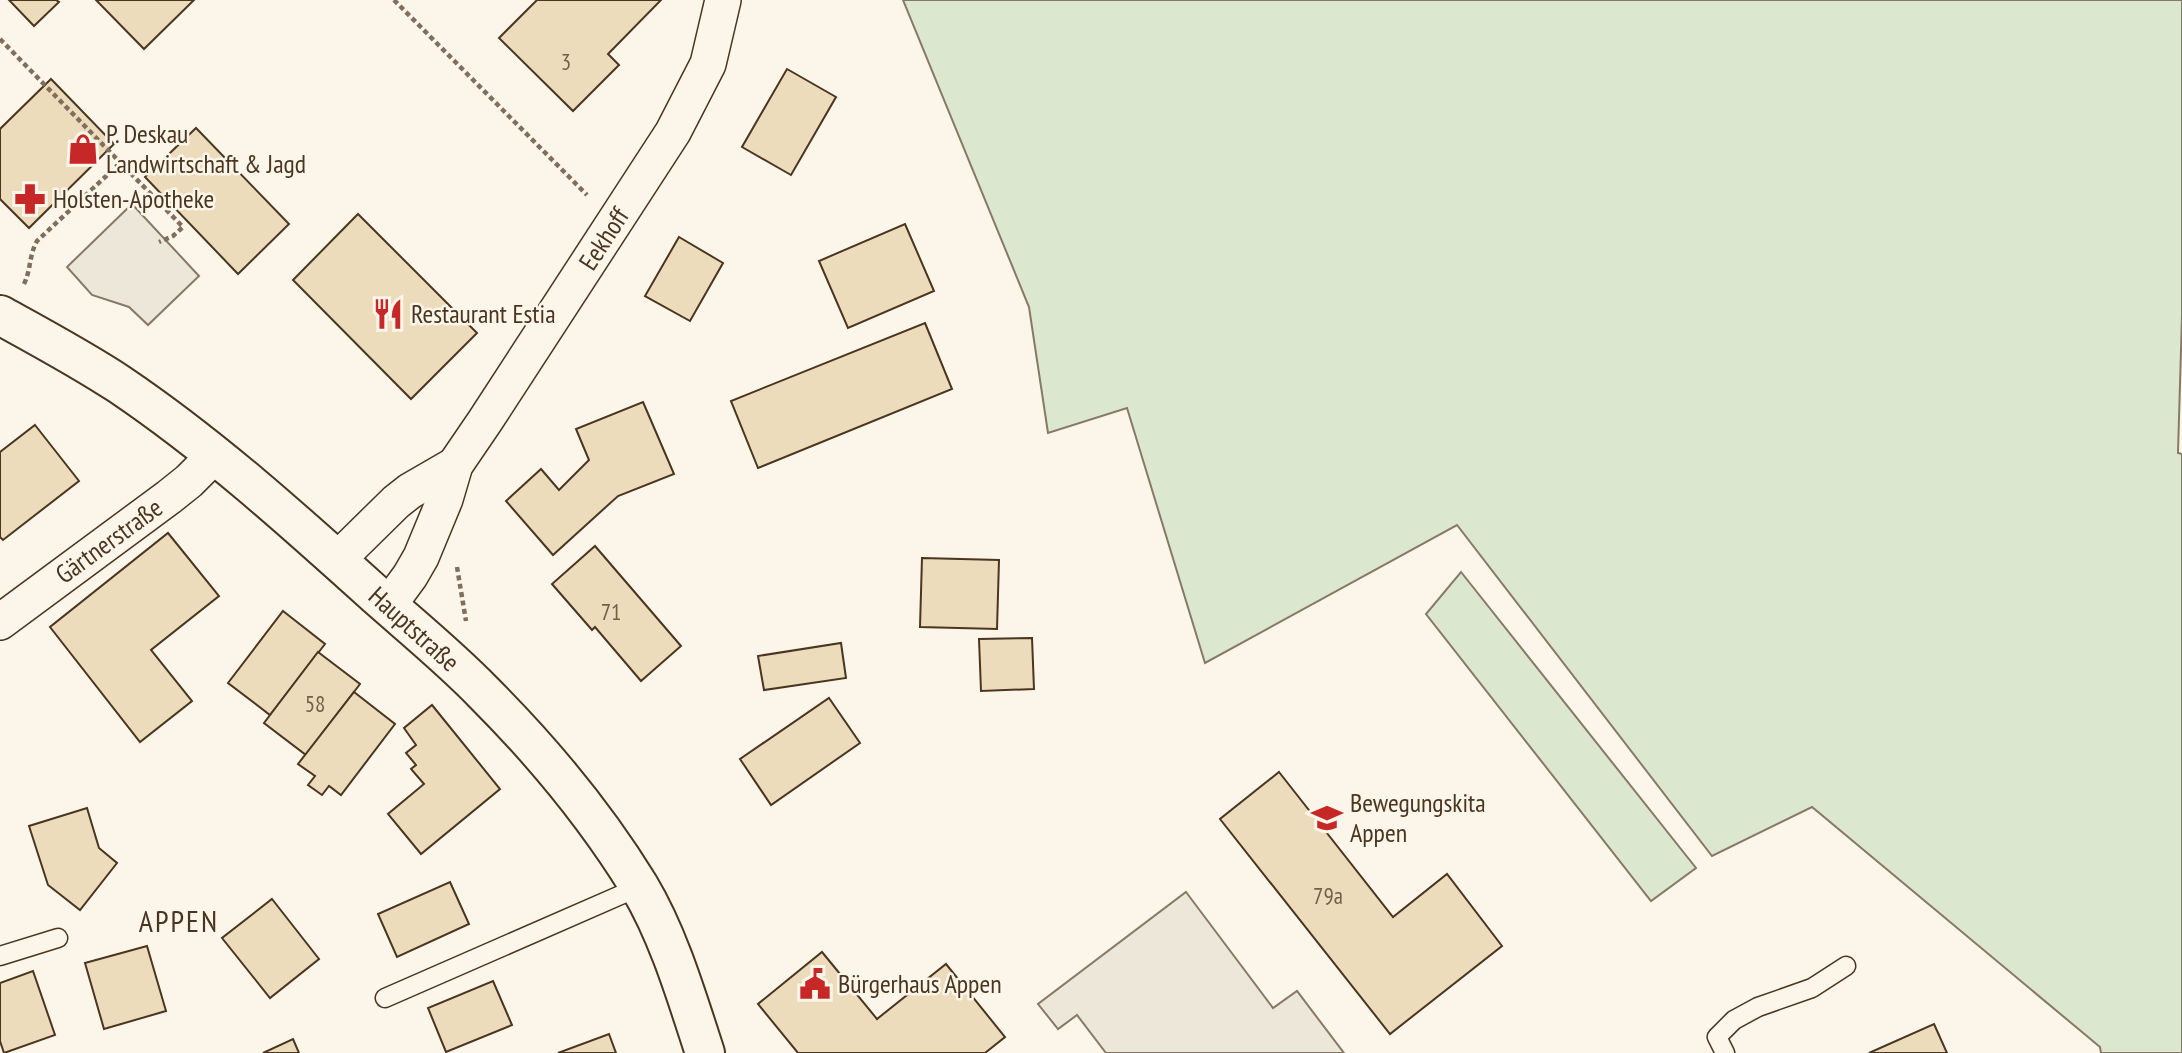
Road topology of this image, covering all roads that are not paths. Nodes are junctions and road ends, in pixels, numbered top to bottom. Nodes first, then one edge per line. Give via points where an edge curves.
1 (723, 0) edge
2 (10, 303) edge
3 (214, 456) junction
4 (455, 465) junction
5 (337, 560) junction
6 (388, 606) junction
7 (0, 622) edge
8 (639, 887) junction
9 (58, 938) dead end
10 (0, 956) edge
11 (1846, 966) dead end
12 (385, 998) dead end
13 (705, 1053) edge
14 (1725, 1053) edge

1 - 4 street, Eekhoff via 703,75 673,132
2 - 3 main road, Hauptstraße via 71,354
3 - 5 main road, Hauptstraße
3 - 7 street, Gärtnerstraße via 169,497
4 - 5 street, Eekhoff via 403,497
4 - 6 street, Eekhoff via 421,557
5 - 6 main road, Hauptstraße
6 - 8 main road, Hauptstraße via 482,691 541,753
8 - 12 lane
8 - 13 main road, Hauptstraße via 675,961
9 - 10 lane
11 - 14 lane via 1812,988 1734,1020 1717,1037

